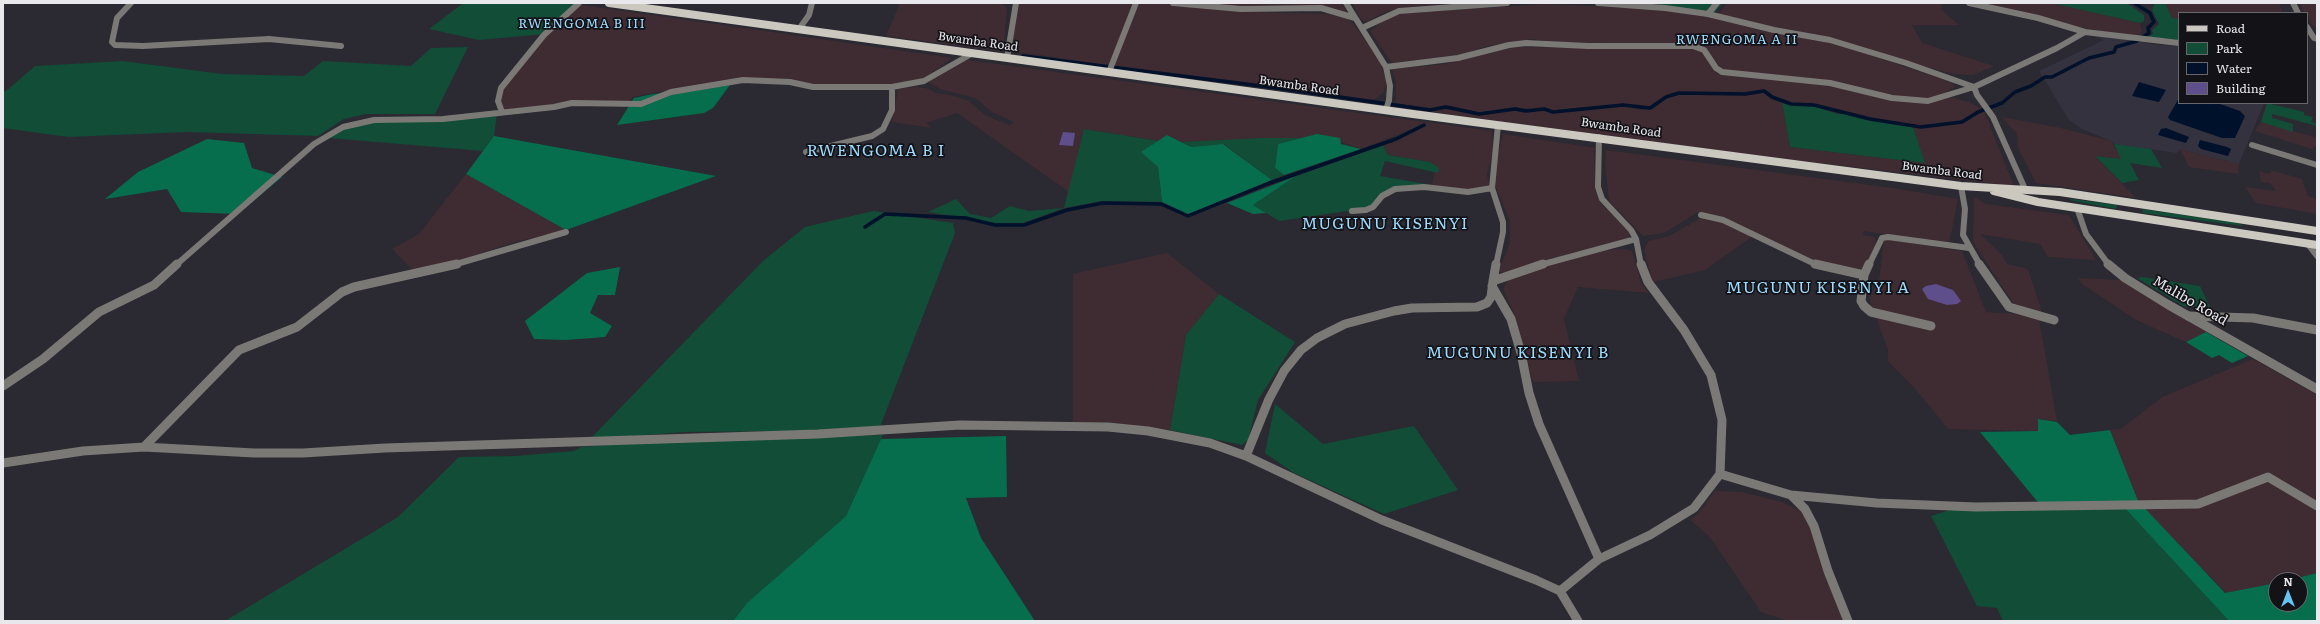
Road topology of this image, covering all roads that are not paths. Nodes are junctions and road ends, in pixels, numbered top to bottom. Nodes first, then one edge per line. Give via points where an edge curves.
1 (131, 3) edge
2 (579, 3) edge
3 (610, 3) edge
4 (812, 3) edge
5 (1136, 3) edge
6 (1173, 3) edge
7 (1346, 3) edge
8 (1507, 3) edge
9 (1598, 3) edge
10 (1650, 3) edge
11 (1717, 3) edge
12 (1969, 3) edge
13 (2293, 3) edge
14 (1013, 6) edge
15 (1426, 6) edge
16 (1664, 8) junction
17 (2298, 12) edge
18 (1708, 14) junction
19 (1355, 18) junction
20 (1362, 28) junction
21 (2308, 28) edge
22 (800, 29) junction
23 (2085, 32) junction
24 (2315, 38) edge
25 (2178, 43) edge
26 (341, 46) dead end
27 (973, 53) junction
28 (1007, 58) junction
29 (1386, 67) junction
30 (1109, 72) junction
31 (892, 87) junction
32 (1974, 87) junction
33 (1386, 110) junction
34 (502, 112) junction
35 (1498, 125) junction
36 (1598, 137) junction
37 (2252, 145) dead end
38 (806, 152) dead end
39 (2317, 165) edge
40 (1961, 186) junction
41 (1492, 188) junction
42 (1986, 189) junction
43 (2025, 189) junction
44 (2077, 208) junction
45 (1352, 211) dead end
46 (1701, 215) dead end
47 (2257, 222) junction
48 (2317, 231) edge
49 (566, 232) dead end
50 (2265, 237) junction
51 (1636, 239) junction
52 (2307, 243) junction
53 (2317, 245) edge
54 (1969, 248) junction
55 (2317, 256) edge
56 (1864, 275) junction
57 (1493, 283) junction
58 (2188, 316) junction
59 (2054, 320) dead end
60 (1931, 326) dead end
61 (2317, 330) edge
62 (3, 386) edge
63 (2317, 389) edge
64 (144, 447) junction
65 (1246, 456) junction
66 (3, 463) edge
67 (1720, 474) junction
68 (1791, 494) junction
69 (2317, 506) edge
70 (1599, 559) junction
71 (1560, 591) junction
72 (1578, 621) edge
73 (1848, 621) edge

1 - 26 street via 117,18 112,42 115,45 143,46 257,39
2 - 34 street via 544,35 501,88 498,101
3 - 22 main road, Bwamba Road
4 - 22 street via 809,15
5 - 30 street
6 - 19 street via 1242,9 1321,8
7 - 19 street
8 - 15 street
9 - 16 street
10 - 16 street
11 - 18 street
12 - 23 street via 2038,18
13 - 17 street
14 - 28 street
15 - 20 street via 1399,11
16 - 18 street
18 - 32 street via 1840,43 1906,62
19 - 20 street
20 - 29 street
21 - 24 street
22 - 27 main road, Bwamba Road
23 - 25 street
23 - 32 street
27 - 28 main road, Bwamba Road
27 - 31 street via 924,81
28 - 30 main road, Bwamba Road
29 - 32 street via 1458,58 1526,43 1693,46 1704,50 1716,68 1722,72 1830,84 1914,101 1939,99
29 - 33 street via 1390,86
30 - 33 main road, Bwamba Road
31 - 34 street via 813,87 790,82 743,80 670,92 641,104 588,102
31 - 38 street via 892,110 884,129 872,136
32 - 43 street via 1990,113
33 - 35 main road, Bwamba Road
34 - 62 street via 443,119 374,120 343,127 314,144 279,173 163,278 145,290 99,312 43,359
35 - 36 main road, Bwamba Road
35 - 41 street
36 - 40 main road, Bwamba Road
36 - 51 street via 1598,187 1602,199 1625,222
37 - 39 street
40 - 42 main road, Bwamba Road
40 - 54 street via 1964,209 1963,235
41 - 45 street via 1468,192 1424,187 1395,189 1382,196 1373,207
41 - 57 street via 1503,222 1503,242
42 - 43 main road, Bwamba Road
42 - 44 main road, Bwamba Road via 2016,198
43 - 47 main road, Bwamba Road
44 - 50 main road, Bwamba Road
44 - 58 street, Malibo Road via 2086,234 2109,265 2125,278
46 - 56 street via 1723,220 1819,266
47 - 48 main road, Bwamba Road
47 - 50 main road
49 - 64 street via 457,264 354,287 342,292 297,327 239,350
50 - 52 main road, Bwamba Road
51 - 57 street via 1552,261
51 - 67 street via 1642,268 1648,282 1684,330 1711,375 1722,420
52 - 53 main road, Bwamba Road
52 - 55 street
54 - 56 street via 1884,237
54 - 59 street via 2009,307
56 - 60 street via 1861,301 1871,312
57 - 65 street via 1491,297 1487,303 1477,307 1412,308 1394,311 1345,324 1317,338 1301,350 1284,371 1269,399
57 - 70 street via 1510,320 1521,353 1529,393 1539,424
58 - 61 street via 2254,318
58 - 63 street, Malibo Road
64 - 65 street via 303,453 818,434 960,425 1108,427 1148,431 1210,443
64 - 66 street via 83,451
65 - 71 street via 1382,520
67 - 68 street
67 - 70 street via 1694,508 1650,535
68 - 69 street via 1877,503 1976,507 2198,504 2268,477
68 - 73 street via 1805,509 1814,526
70 - 71 street
71 - 72 street

